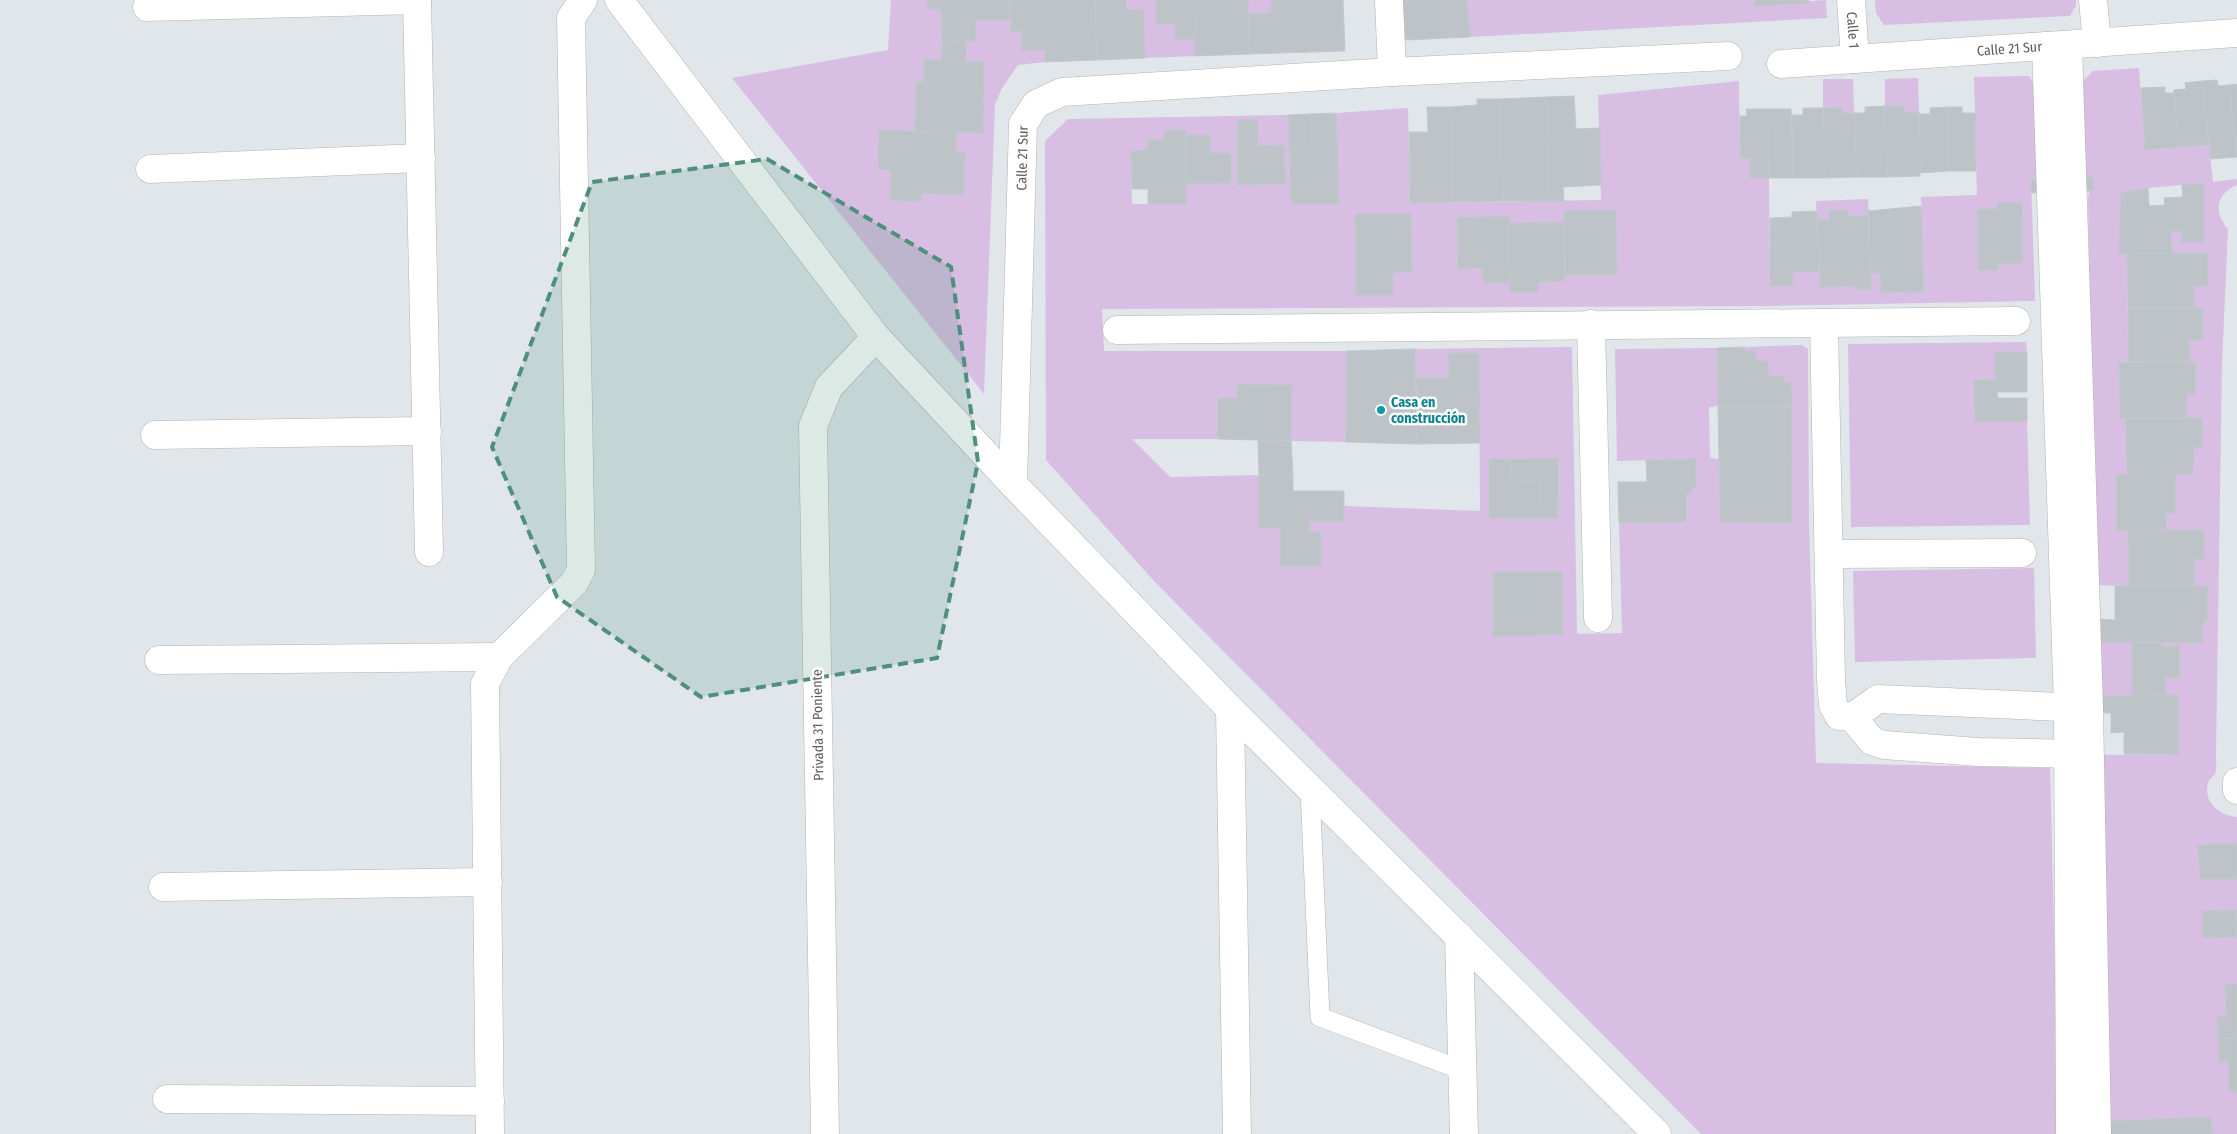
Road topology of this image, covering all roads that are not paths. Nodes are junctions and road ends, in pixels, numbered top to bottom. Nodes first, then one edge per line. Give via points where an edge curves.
1 (417, 0) edge
2 (583, 0) edge
3 (619, 0) edge
4 (1388, 0) edge
5 (1851, 0) edge
6 (2093, 0) edge
7 (147, 8) dead end
8 (2237, 34) edge
9 (2097, 43) junction
10 (2058, 46) junction
11 (1728, 56) dead end
12 (1855, 60) junction
13 (1781, 64) dead end
14 (1392, 72) junction
15 (421, 158) junction
16 (150, 169) dead end
17 (2016, 321) dead end
18 (1824, 323) junction
19 (1591, 324) junction
20 (1118, 330) dead end
21 (876, 336) junction
22 (427, 431) junction
23 (155, 435) dead end
24 (1013, 484) junction
25 (429, 552) dead end
26 (2022, 553) dead end
27 (1829, 554) junction
28 (1598, 618) dead end
29 (499, 657) junction
30 (159, 660) dead end
31 (2079, 708) junction
32 (1230, 709) junction
33 (1852, 717) junction
34 (2079, 754) junction
35 (2237, 782) edge
36 (1310, 788) junction
37 (2237, 790) edge
38 (488, 882) junction
39 (163, 887) dead end
40 (1459, 936) junction
41 (1462, 1070) junction
42 (167, 1099) dead end
43 (490, 1101) junction
44 (490, 1134) edge
45 (825, 1134) edge
46 (1236, 1134) edge
47 (1464, 1134) edge
48 (1657, 1134) edge
49 (2070, 1134) edge
50 (2096, 1134) edge

1 - 7 street
1 - 15 street
2 - 29 street via 571,18 581,570 574,583
3 - 21 street
4 - 14 street
5 - 12 street, Calle 1
6 - 9 street
8 - 9 street, Calle 21 Sur
9 - 10 street, Calle 21 Sur
10 - 12 street, Calle 21 Sur
10 - 31 street
11 - 14 street, Calle 21 Sur
12 - 13 street, Calle 21 Sur
14 - 24 street, Calle 21 Sur via 1062,92 1036,104 1023,124
15 - 16 street
15 - 22 street
17 - 18 street
18 - 19 street
18 - 27 street
19 - 20 street
19 - 28 street
21 - 24 street
21 - 45 street, Privada 31 Poniente via 829,387 813,426
22 - 23 street
22 - 25 street
24 - 32 street
26 - 27 street
27 - 33 street via 1833,705 1839,716
29 - 30 street
29 - 38 street via 485,684
31 - 33 street via 1878,699
31 - 34 street
32 - 36 street
32 - 46 street
33 - 34 street via 1872,741 1884,745 1978,752
34 - 49 street
34 - 50 street
35 - 37 street
36 - 40 street
36 - 41 lane via 1320,1017
38 - 39 street
38 - 43 street
40 - 41 street
40 - 48 street
41 - 47 street
42 - 43 street
43 - 44 street

